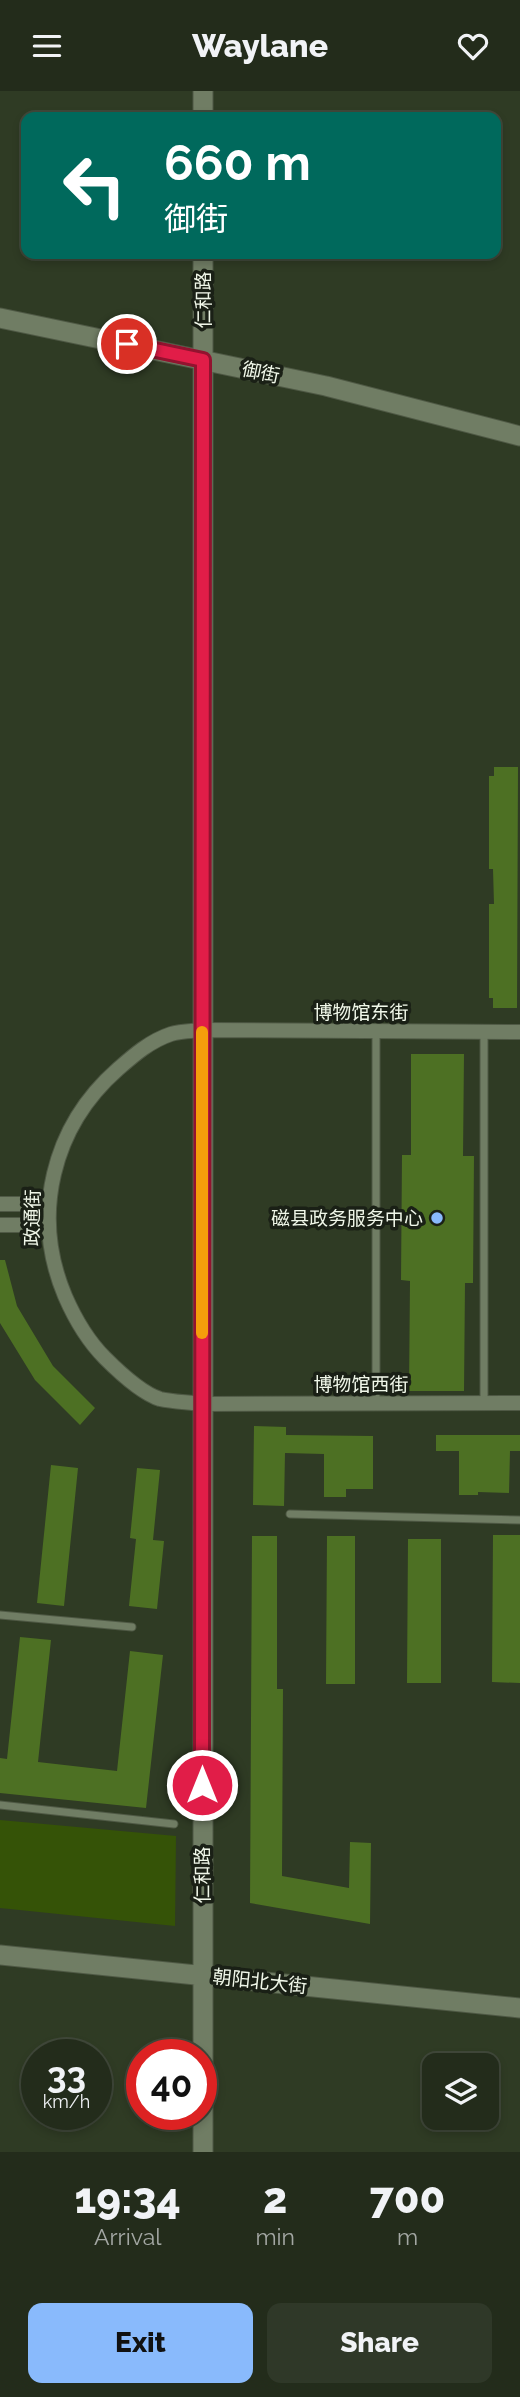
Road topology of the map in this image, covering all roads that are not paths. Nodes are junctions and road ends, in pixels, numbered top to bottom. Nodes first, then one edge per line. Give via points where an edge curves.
1 (203, 91) edge
2 (203, 112) edge
3 (203, 259) edge
4 (0, 318) edge
5 (203, 360) junction
6 (520, 436) edge
7 (202, 1030) junction
8 (376, 1031) junction
9 (484, 1032) junction
10 (520, 1032) edge
11 (0, 1204) edge
12 (49, 1204) junction
13 (0, 1225) edge
14 (48, 1225) junction
15 (202, 1403) junction
16 (376, 1403) junction
17 (484, 1403) junction
18 (520, 1403) edge
19 (290, 1514) dead end
20 (520, 1520) edge
21 (0, 1615) edge
22 (132, 1627) dead end
23 (0, 1805) edge
24 (174, 1823) dead end
25 (0, 1955) edge
26 (202, 1975) junction
27 (520, 2008) edge
28 (203, 2152) edge

1 - 2 street
3 - 5 street, 仁和路
4 - 5 street, 御街
5 - 6 street, 御街
5 - 7 street, 仁和路
7 - 8 street, 博物馆东街
7 - 12 street, 政通街 via 172,1034 147,1045 106,1080 68,1134
7 - 15 street, 仁和路
8 - 9 street, 博物馆东街
8 - 16 lane
9 - 10 street, 博物馆东街
9 - 17 lane
11 - 12 street
12 - 14 street, 政通街
13 - 14 street
14 - 15 street, 政通街 via 60,1283 94,1347 122,1376 158,1398
15 - 16 street, 博物馆西街
15 - 26 street, 仁和路
16 - 17 street, 博物馆西街
17 - 18 street, 博物馆西街
19 - 20 lane
21 - 22 lane
23 - 24 lane
25 - 26 street, 朝阳北大街
26 - 27 street, 朝阳北大街
26 - 28 street, 仁和路

